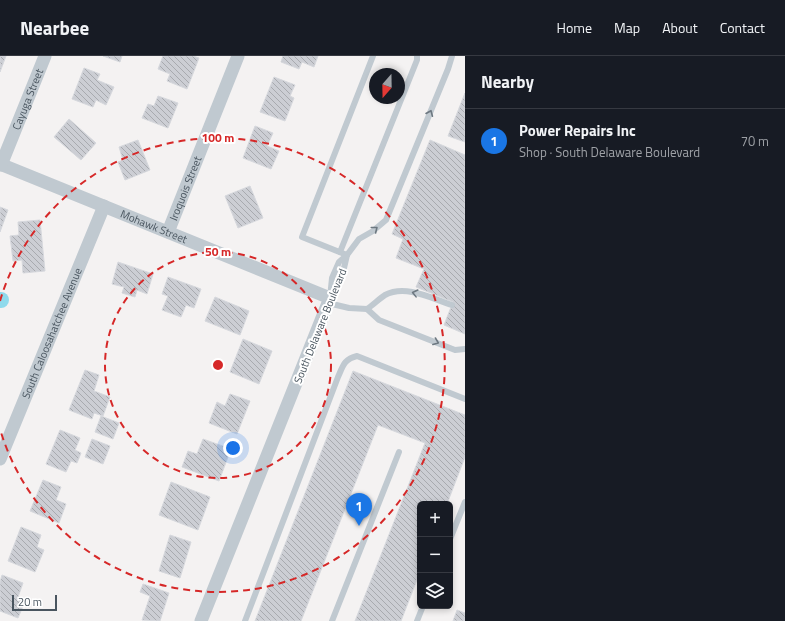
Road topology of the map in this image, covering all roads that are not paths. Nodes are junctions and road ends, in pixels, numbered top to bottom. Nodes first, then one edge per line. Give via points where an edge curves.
1 (45, 56) edge
2 (238, 56) edge
3 (373, 56) edge
4 (417, 56) edge
5 (452, 56) edge
6 (1, 165) edge
7 (104, 206) junction
8 (168, 232) junction
9 (340, 252) junction
10 (347, 255) junction
11 (329, 300) junction
12 (452, 305) dead end
13 (368, 309) junction
14 (465, 349) edge
15 (465, 398) edge
16 (5, 434) edge
17 (399, 452) dead end
18 (0, 459) edge
19 (465, 502) edge
20 (451, 537) edge
21 (422, 609) edge
22 (201, 621) edge
23 (245, 621) edge
24 (332, 621) edge
25 (417, 621) edge

1 - 6 street, Cayuga Street
2 - 8 street, Iroquois Street
3 - 9 lane, South Delaware Boulevard via 302,237
4 - 9 lane
10 -> 5 lane via 359,240 386,220
6 - 7 street, Mohawk Street
7 - 8 street, Mohawk Street
7 - 16 street, South Caloosahatchee Avenue
8 - 11 street, Mohawk Street
9 - 10 lane, South Delaware Boulevard
10 - 11 lane via 339,262 332,278
11 - 13 lane via 349,308
11 - 22 street, South Delaware Boulevard
12 -> 13 lane via 412,292 400,292 386,295
13 -> 14 lane via 379,320 455,350
15 - 23 lane via 357,356 344,364
16 - 18 street, South Caloosahatchee Avenue
17 - 24 lane
19 - 20 lane
21 - 25 lane

